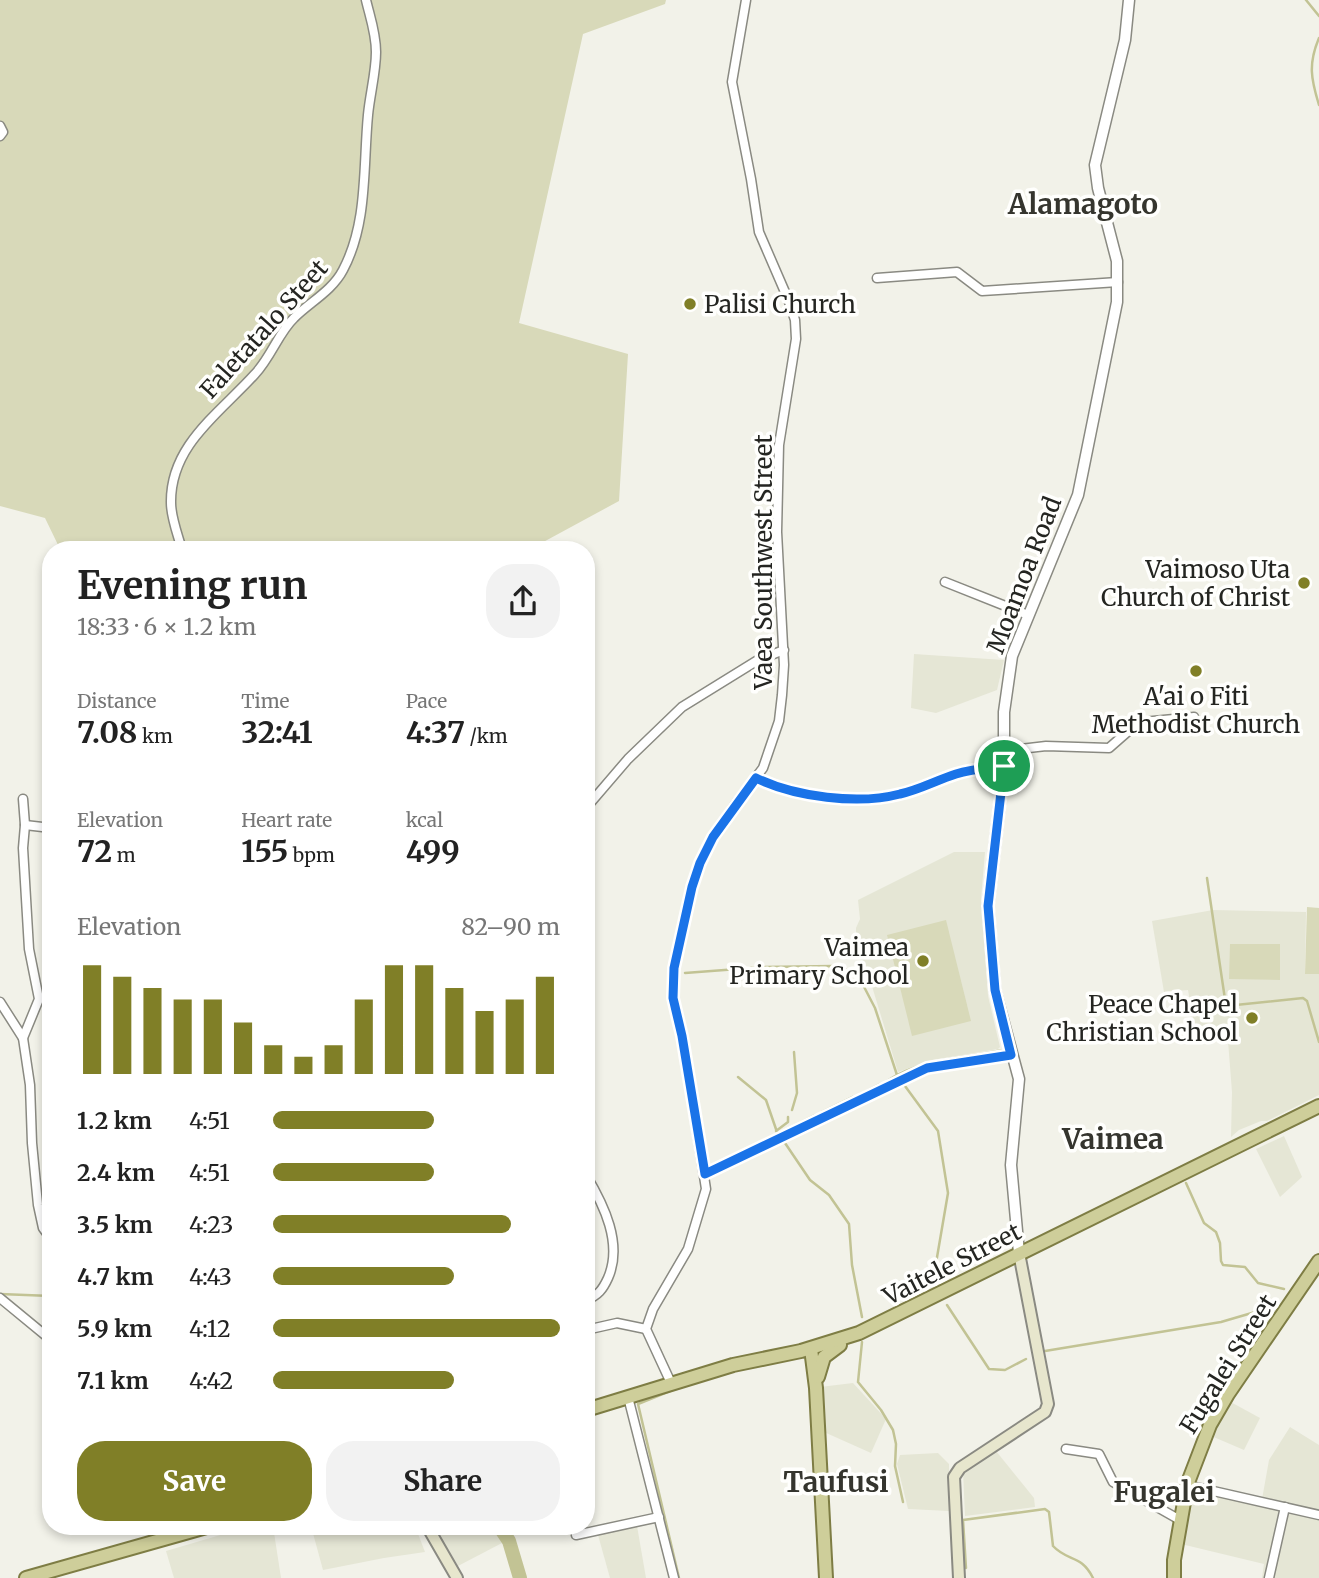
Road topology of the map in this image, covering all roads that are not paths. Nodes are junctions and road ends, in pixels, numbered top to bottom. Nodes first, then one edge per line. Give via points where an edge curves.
1 (366, 0) edge
2 (746, 0) edge
3 (1129, 0) edge
4 (0, 126) edge
5 (0, 136) edge
6 (877, 278) dead end
7 (1118, 282) junction
8 (180, 541) edge
9 (945, 582) dead end
10 (1028, 615) junction
11 (784, 650) junction
12 (1194, 717) dead end
13 (1003, 751) junction
14 (1004, 766) junction
15 (756, 778) junction
16 (595, 798) edge
17 (23, 799) dead end
18 (25, 825) junction
19 (42, 827) edge
20 (0, 1002) edge
21 (23, 1038) junction
22 (1011, 1055) junction
23 (1319, 1106) edge
24 (705, 1174) junction
25 (595, 1194) edge
26 (42, 1223) edge
27 (1019, 1253) junction
28 (1319, 1261) edge
29 (595, 1295) edge
30 (0, 1298) edge
31 (877, 1325) junction
32 (595, 1328) edge
33 (646, 1329) junction
34 (42, 1333) edge
35 (811, 1349) junction
36 (778, 1356) junction
37 (671, 1382) junction
38 (816, 1388) junction
39 (628, 1397) junction
40 (595, 1407) edge
41 (1066, 1449) dead end
42 (1187, 1485) junction
43 (1286, 1507) junction
44 (1319, 1515) edge
45 (659, 1517) junction
46 (1180, 1520) junction
47 (595, 1531) edge
48 (169, 1535) edge
49 (432, 1535) edge
50 (26, 1578) edge
51 (457, 1578) edge
52 (674, 1578) edge
53 (826, 1578) edge
54 (959, 1578) edge
55 (1174, 1578) edge
56 (1269, 1578) edge

1 - 8 street, Faletatalo Steet via 376,52 356,241 330,289 290,320 256,374 211,416 183,454 170,506
2 - 11 street, Vaea Southwest Street via 732,82 759,232 795,320 779,444 777,532
3 - 7 street, Moamoa Road via 1125,40 1095,164
4 - 5 street
6 - 7 street via 957,272 982,290
7 - 10 street, Moamoa Road via 1078,495
9 - 10 street
10 - 13 street, Moamoa Road via 1011,666
11 - 15 street, Vaea Southwest Street via 779,721
11 - 16 street via 758,660 682,707
12 - 13 street via 1143,722 1109,748 1046,746
13 - 14 street, Moamoa Road
14 - 15 street via 957,773 900,794 873,798 827,796 772,786
14 - 22 street, Moamoa Road via 988,906 995,990
15 - 24 street, Vaea Southwest Street via 700,863 674,968 673,998
17 - 18 street
18 - 19 street
18 - 21 street via 30,949 39,999
20 - 21 street
21 - 26 street
22 - 24 street via 927,1068
22 - 27 street, Moamoa Road via 1019,1079 1011,1165
23 - 27 main road, Vaitele Street
24 - 33 street, Vaea Southwest Street via 706,1189 688,1249
25 - 29 street via 608,1221 613,1253 603,1290
27 - 31 main road, Vaitele Street
27 - 54 main road via 1048,1404 1045,1412 960,1468 954,1477
28 - 42 main road, Fugalei Street via 1228,1394 1210,1425
30 - 34 street
31 - 35 main road, Vaitele Street
31 - 38 main road via 828,1351
32 - 33 street via 617,1324
33 - 37 street
35 - 36 main road, Vaitele Street
35 - 38 main road
36 - 37 main road, Vaitele Street
36 - 38 main road via 803,1361
37 - 39 main road, Vaitele Street
38 - 53 main road
39 - 40 main road, Vaitele Street
39 - 45 street
41 - 46 street via 1099,1454 1114,1482
42 - 43 street
42 - 46 main road, Fugalei Street
43 - 44 street
43 - 56 street
45 - 47 street
45 - 52 street
46 - 55 main road, Fugalei Street
48 - 50 main road
49 - 51 main road

